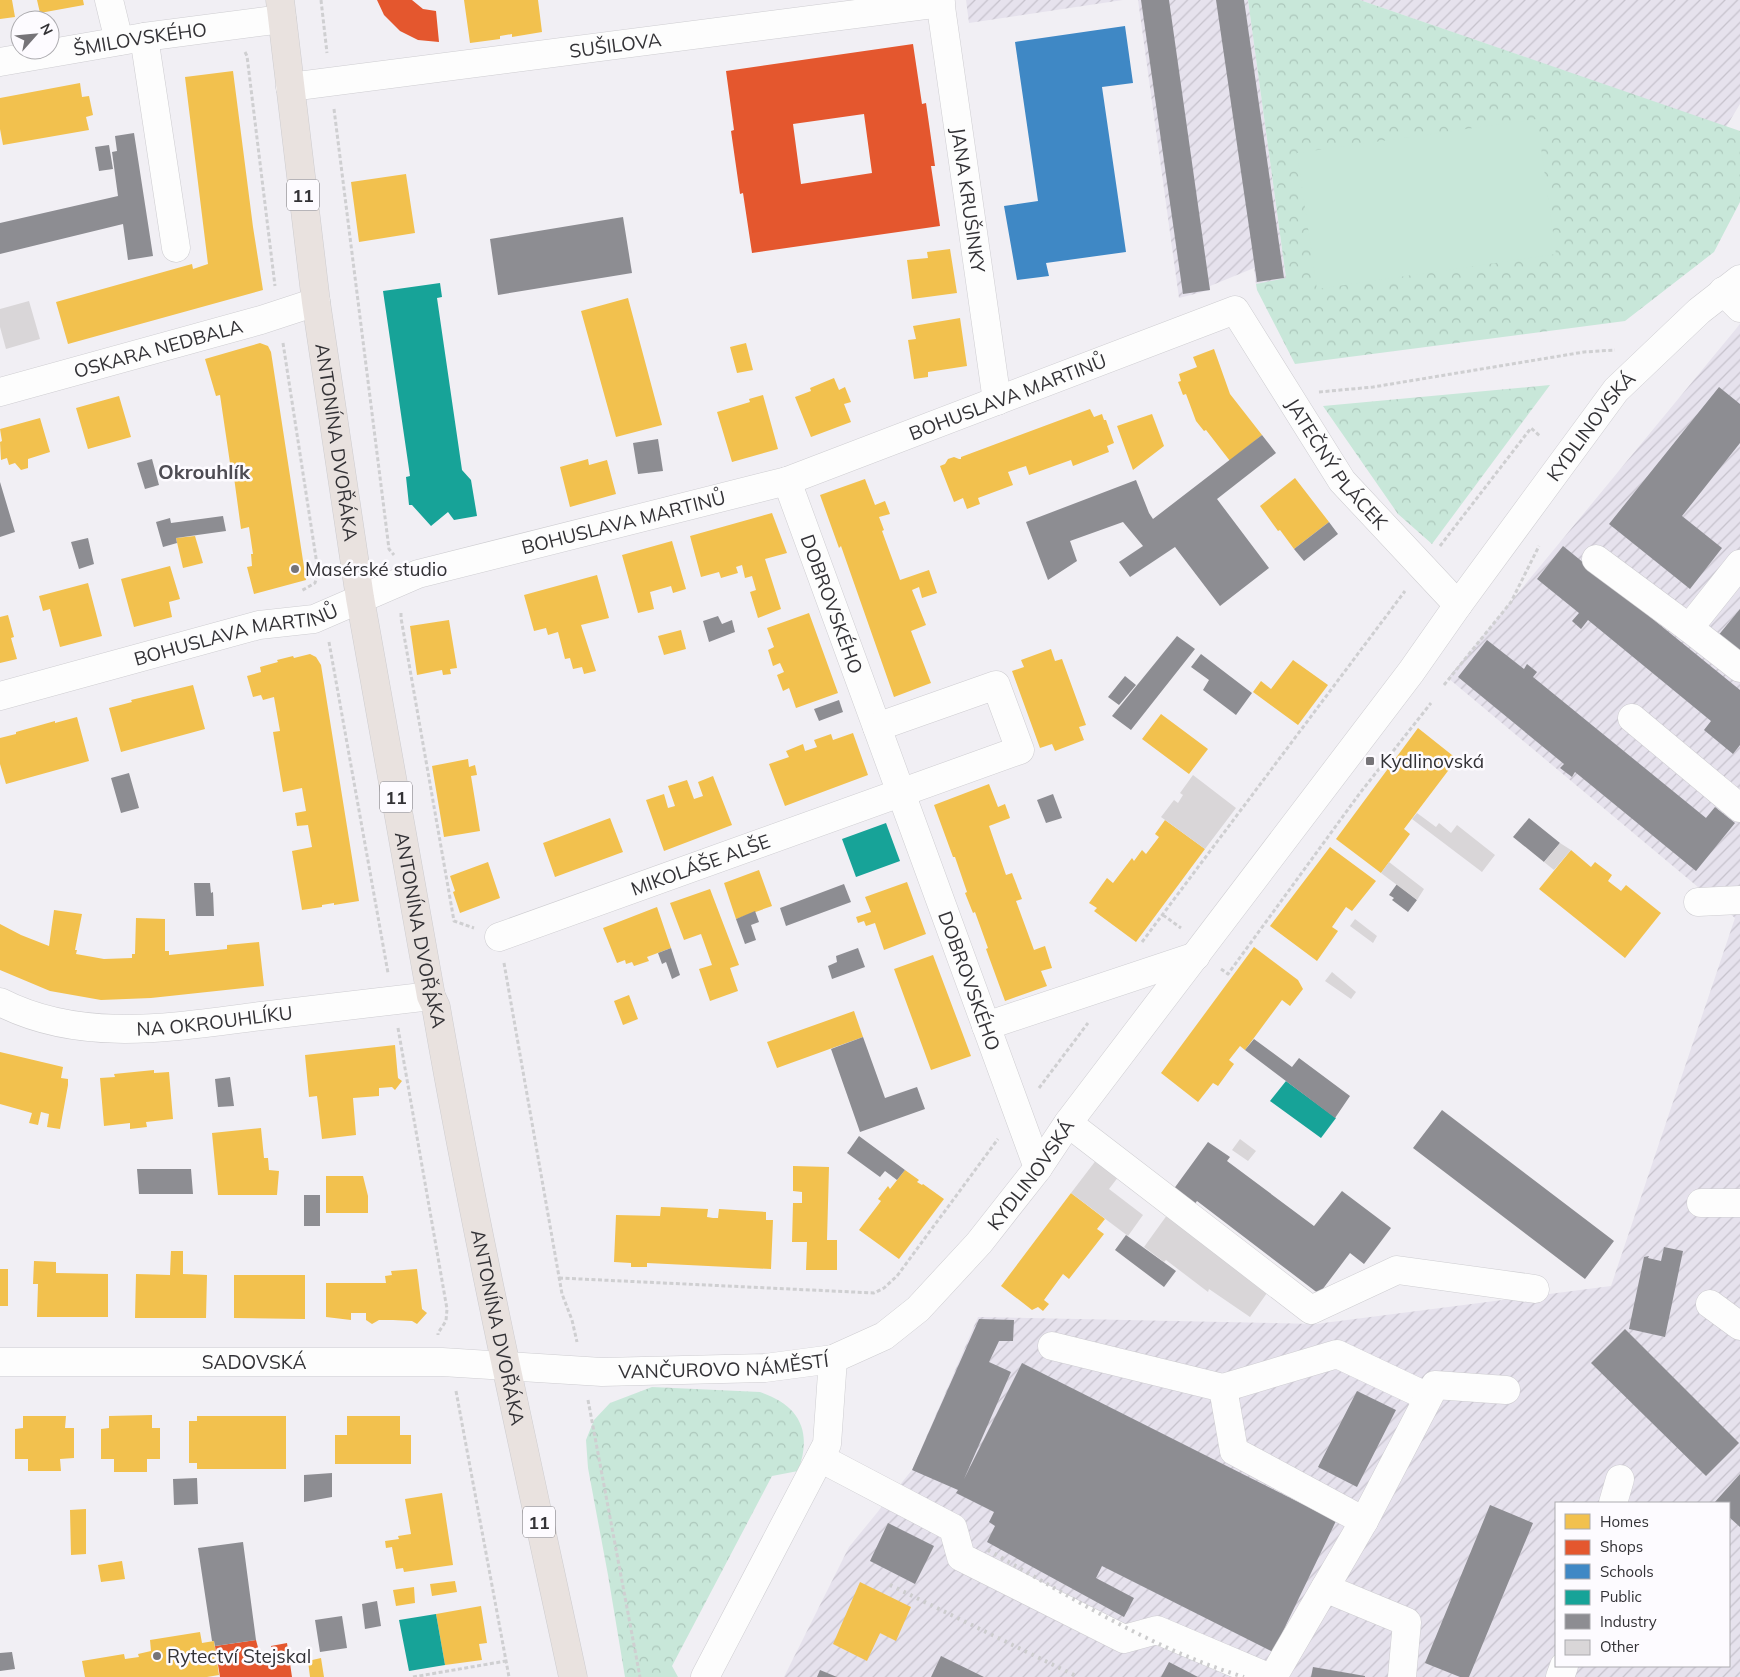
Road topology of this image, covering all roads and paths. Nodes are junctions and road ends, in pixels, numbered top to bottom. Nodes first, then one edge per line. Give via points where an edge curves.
1 (110, 0) edge
2 (322, 0) edge
3 (941, 1) edge
4 (281, 10) edge
5 (221, 26) junction
6 (131, 39) junction
7 (0, 62) edge
8 (331, 82) junction
9 (290, 87) junction
10 (176, 248) dead end
11 (1734, 293) edge
12 (316, 302) junction
13 (1234, 310) joint
14 (261, 320) junction
15 (1618, 350) dead end
16 (0, 392) edge
17 (1288, 394) junction
18 (997, 401) junction
19 (1541, 437) dead end
20 (787, 482) junction
21 (1540, 543) dead end
22 (1439, 546) dead end
23 (1596, 559) dead end
24 (1740, 564) edge
25 (418, 574) junction
26 (1406, 591) dead end
27 (360, 598) junction
28 (1458, 605) junction
29 (402, 611) dead end
30 (308, 620) junction
31 (1689, 628) junction
32 (1740, 668) edge
33 (1444, 685) dead end
34 (0, 696) edge
35 (1431, 703) dead end
36 (1632, 718) dead end
37 (877, 727) junction
38 (901, 794) junction
39 (1740, 808) edge
40 (1740, 900) edge
41 (1698, 902) dead end
42 (1163, 915) junction
43 (1184, 931) dead end
44 (499, 937) junction
45 (1142, 943) dead end
46 (1206, 960) junction
47 (431, 996) junction
48 (393, 1000) junction
49 (0, 1002) edge
50 (1093, 1015) dead end
51 (986, 1026) junction
52 (1034, 1094) dead end
53 (1068, 1123) junction
54 (1003, 1132) dead end
55 (1038, 1168) junction
56 (1701, 1203) dead end
57 (1740, 1204) edge
58 (559, 1278) junction
59 (1535, 1289) dead end
60 (1710, 1304) dead end
61 (1740, 1326) edge
62 (438, 1333) dead end
63 (1052, 1346) dead end
64 (833, 1359) junction
65 (0, 1362) edge
66 (507, 1367) junction
67 (583, 1372) junction
68 (1223, 1388) junction
69 (455, 1390) dead end
70 (1506, 1390) dead end
71 (1428, 1397) junction
72 (820, 1458) junction
73 (1364, 1521) junction
74 (1325, 1588) junction
75 (506, 1661) junction
76 (413, 1677) edge
77 (509, 1677) edge
78 (573, 1677) edge
79 (640, 1677) edge
80 (706, 1677) edge
81 (1268, 1677) edge
82 (1273, 1677) edge
83 (1402, 1677) edge

1 - 6 street
2 - 8 path
3 - 8 street, SUŠILOVA
3 - 18 street, JANA KRUŠINKY
4 - 5 street, ŠMILOVSKÉHO
4 - 9 main road, ANTONÍNA DVOŘÁKA / 11
5 - 6 street, ŠMILOVSKÉHO
5 - 14 path via 224,43 238,45 248,56 275,283 272,298 257,303
6 - 7 street, ŠMILOVSKÉHO
6 - 10 street
8 - 9 street, SUŠILOVA
8 - 25 path via 389,549 398,559 413,559
9 - 12 main road, ANTONÍNA DVOŘÁKA / 11
11 - 28 street, KYDLINOVSKÁ via 1671,336 1616,390
12 - 14 street, OSKARA NEDBALA
12 - 27 main road, ANTONÍNA DVOŘÁKA / 11
13 - 17 street, JATEČNÝ PLÁCEK
13 - 18 street, BOHUSLAVA MARTINŮ
14 - 16 street, OSKARA NEDBALA
14 - 30 path via 264,336 274,333 279,336 286,362 318,572 315,583 300,590
15 - 17 path via 1584,352 1373,387
17 - 28 street, JATEČNÝ PLÁCEK via 1342,481
18 - 20 street, BOHUSLAVA MARTINŮ
19 - 22 path via 1531,428
20 - 25 street, BOHUSLAVA MARTINŮ
20 - 37 street, DOBROVSKÉHO
21 - 33 path via 1512,602
23 - 31 street
24 - 31 street
25 - 27 street, BOHUSLAVA MARTINŮ
26 - 42 path
27 - 30 street, BOHUSLAVA MARTINŮ
27 - 47 main road, ANTONÍNA DVOŘÁKA / 11
28 - 46 street, KYDLINOVSKÁ
29 - 44 path via 454,921
30 - 34 street, BOHUSLAVA MARTINŮ via 259,624
30 - 48 path via 311,633 321,632 331,652
31 - 32 street
35 - 46 path via 1360,793 1228,974
36 - 39 street
37 - 38 street, DOBROVSKÉHO
37 - 38 street via 996,685 1010,722 1020,750
38 - 44 street, MIKOLÁŠE ALŠE
38 - 51 street, DOBROVSKÉHO
40 - 41 street
42 - 43 path
42 - 45 path
44 - 58 path
46 - 51 street
46 - 53 street, KYDLINOVSKÁ
47 - 48 street, NA OKROUHLÍKU
47 - 66 main road, ANTONÍNA DVOŘÁKA / 11 via 436,1007
48 - 49 street, NA OKROUHLÍKU via 163,1028 106,1029 58,1024
48 - 62 path via 447,1309 446,1321
50 - 52 path
51 - 55 street, DOBROVSKÉHO
53 - 55 street, KYDLINOVSKÁ
53 - 59 street via 1311,1310 1397,1270
54 - 58 path via 897,1276 874,1293
55 - 64 street, KYDLINOVSKÁ via 979,1243 918,1309 884,1336
56 - 57 street
58 - 67 path
60 - 61 street
63 - 68 street
64 - 67 street, VANČUROVO NÁMĚSTÍ via 765,1368
64 - 72 street, VANČUROVO NÁMĚSTÍ via 827,1444
65 - 66 street, SADOVSKÁ via 425,1362
66 - 67 street, VANČUROVO NÁMĚSTÍ
66 - 78 main road, ANTONÍNA DVOŘÁKA / 11
67 - 79 path
68 - 71 street via 1337,1354
68 - 73 street via 1234,1451
69 - 75 path
70 - 71 street via 1435,1385
71 - 73 street
72 - 80 street, VANČUROVO NÁMĚSTÍ
72 - 81 street via 953,1528 961,1557 1124,1639 1157,1630
73 - 74 street
74 - 82 street
74 - 83 street via 1407,1622
75 - 76 path
75 - 77 path

